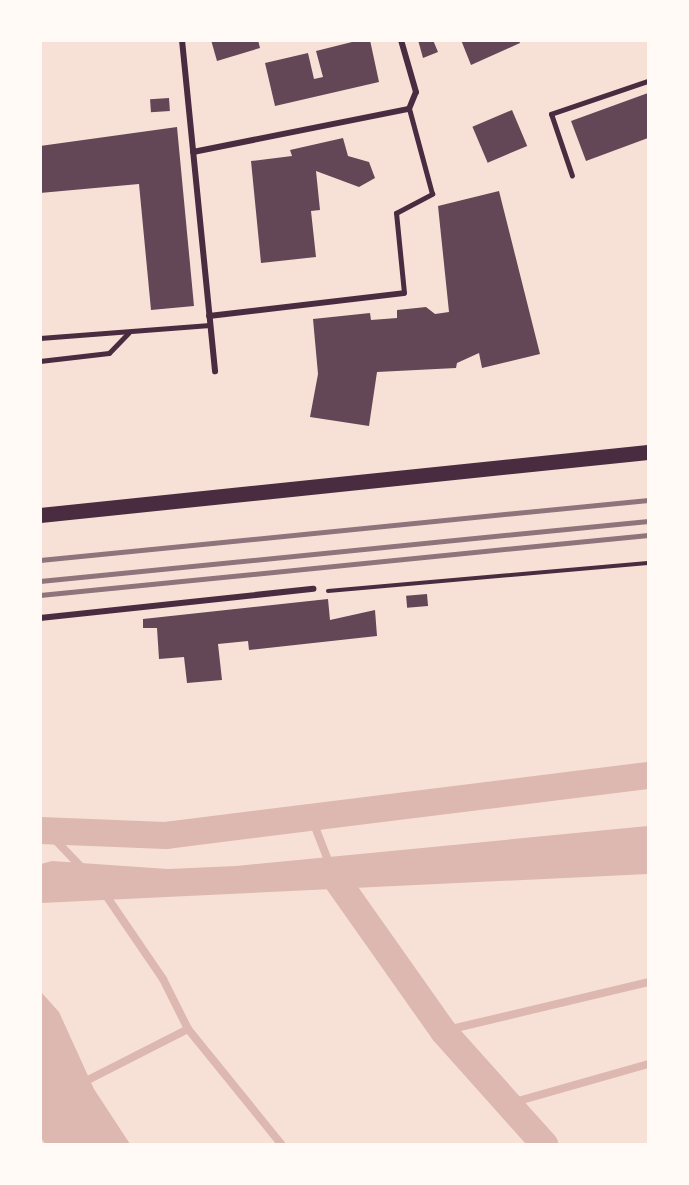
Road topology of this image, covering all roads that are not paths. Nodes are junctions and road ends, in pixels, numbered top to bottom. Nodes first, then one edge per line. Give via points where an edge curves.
1 (182, 40) edge
2 (401, 40) edge
3 (648, 81) edge
4 (409, 109) junction
5 (193, 152) junction
6 (572, 176) dead end
7 (404, 293) joint
8 (209, 316) junction
9 (210, 325) junction
10 (128, 333) junction
11 (40, 338) edge
12 (40, 361) edge
13 (215, 371) dead end
14 (648, 452) edge
15 (40, 515) edge
16 (313, 589) road end
17 (40, 618) edge

1 - 5 street
2 - 4 street via 417,92
3 - 6 lane via 551,114
4 - 5 street
4 - 7 lane via 432,194 396,213
5 - 8 street
7 - 8 street
8 - 9 street
9 - 10 lane
9 - 13 street
10 - 11 lane
10 - 12 lane via 109,353
14 - 15 main road
16 - 17 street

